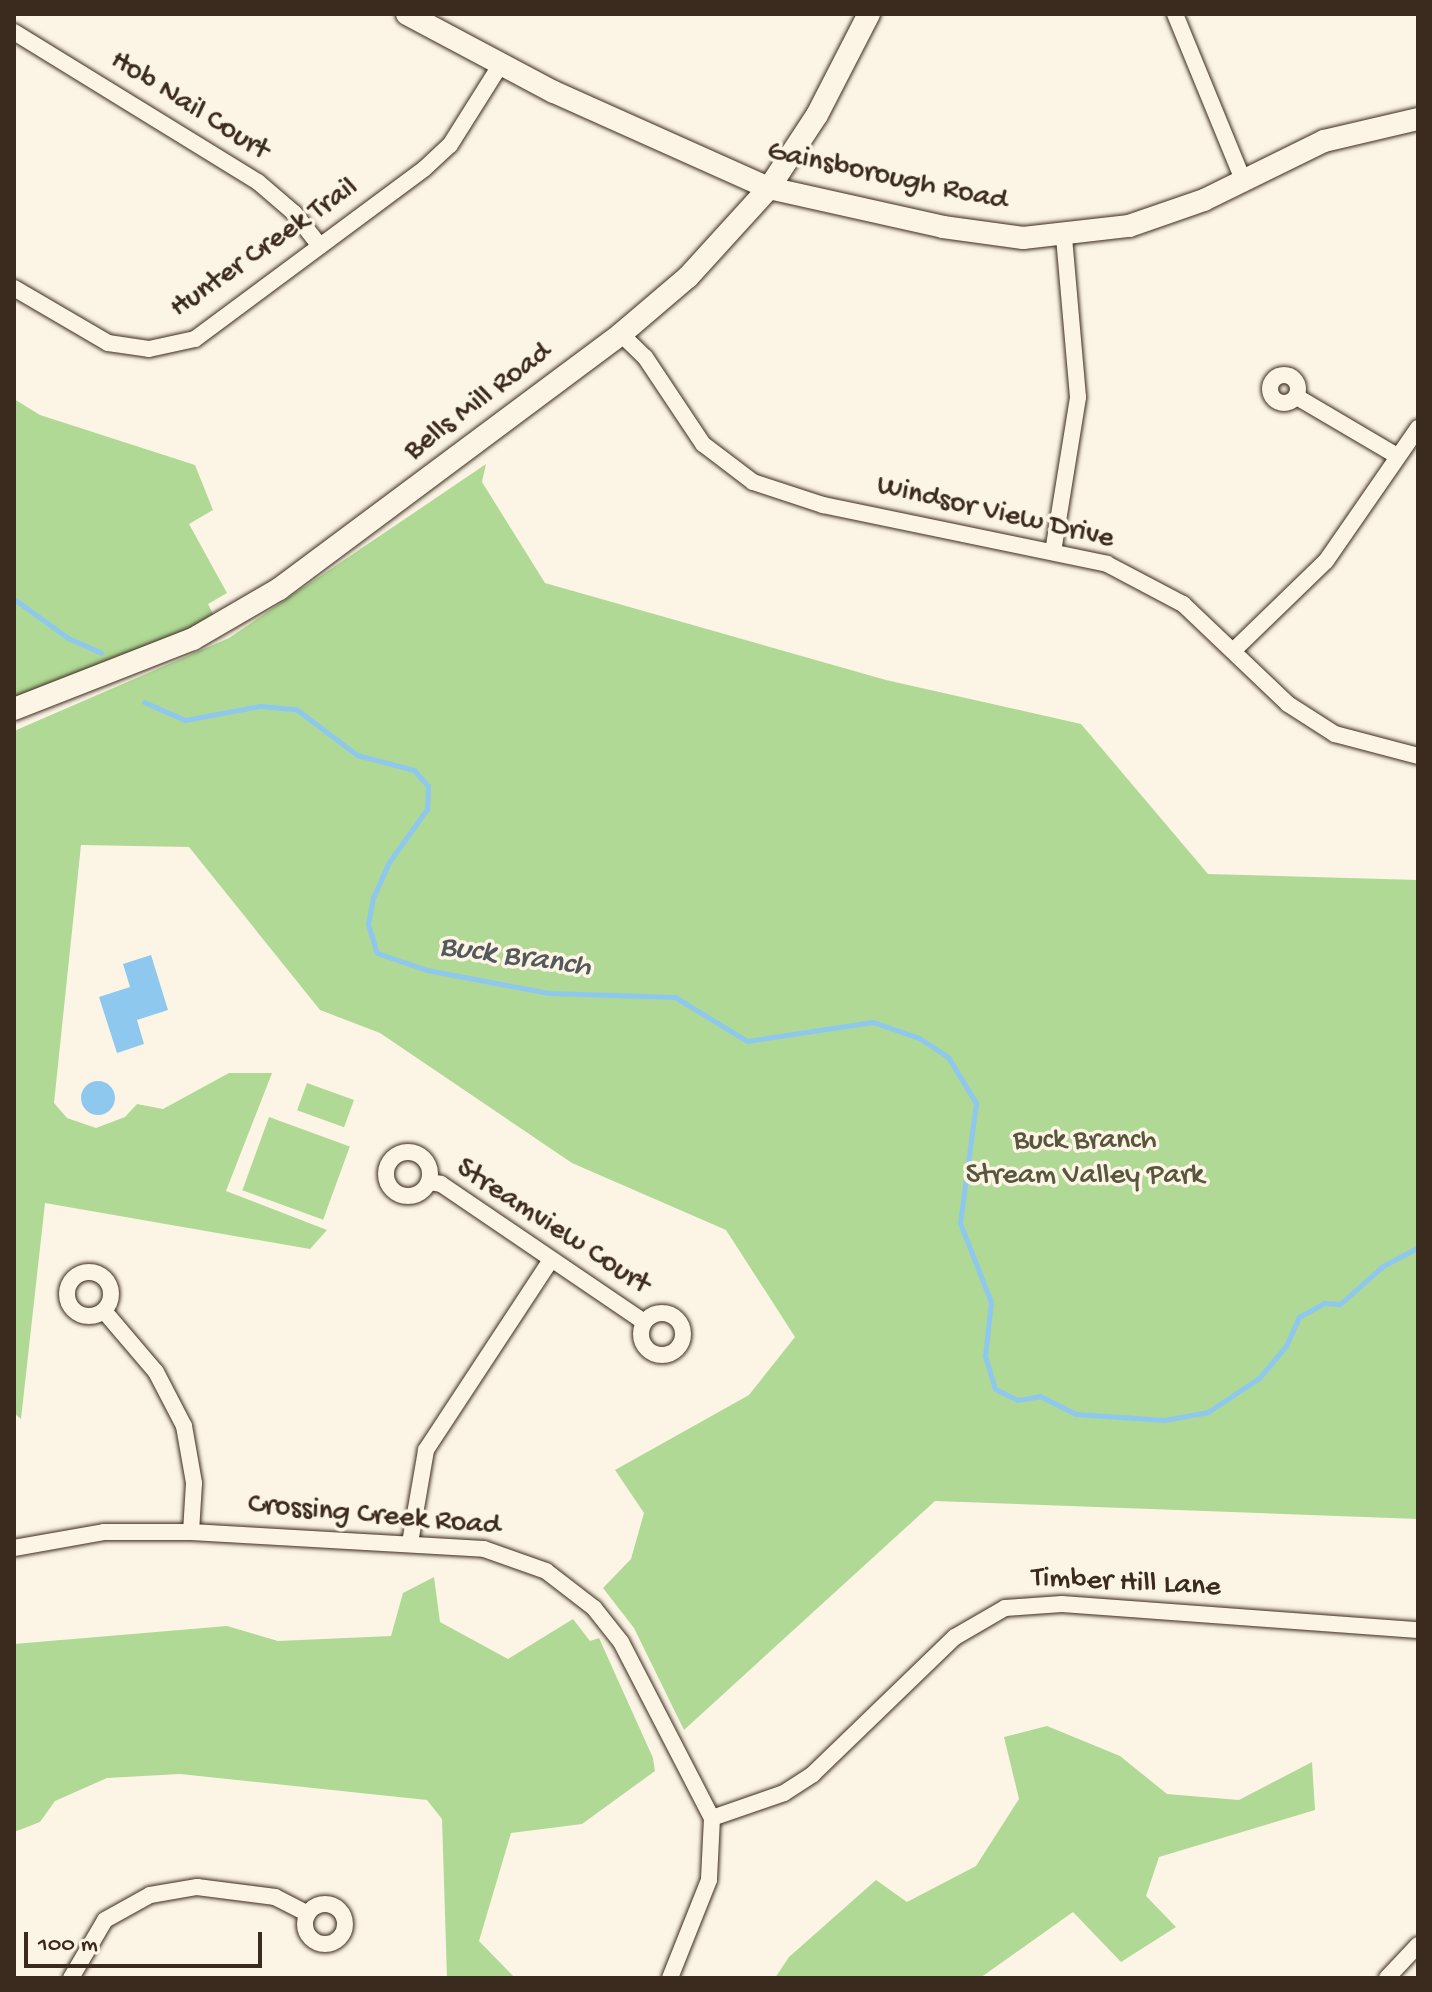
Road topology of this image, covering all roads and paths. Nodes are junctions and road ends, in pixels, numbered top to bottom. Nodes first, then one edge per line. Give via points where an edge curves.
1 (407, 14) edge
2 (869, 14) edge
3 (1175, 14) edge
4 (14, 32) edge
5 (501, 64) junction
6 (1418, 119) edge
7 (1243, 180) junction
8 (769, 188) junction
9 (1064, 236) junction
10 (320, 246) junction
11 (14, 288) edge
12 (621, 334) junction
13 (1297, 397) dead end
14 (1418, 428) edge
15 (1397, 456) junction
16 (1053, 552) junction
17 (1233, 651) junction
18 (14, 709) edge
19 (1418, 756) edge
20 (429, 1182) dead end
21 (551, 1260) junction
22 (104, 1311) dead end
23 (644, 1322) dead end
24 (191, 1532) junction
25 (410, 1543) junction
26 (14, 1548) edge
27 (1418, 1630) edge
28 (712, 1818) junction
29 (308, 1914) dead end
30 (1418, 1945) edge
31 (71, 1978) edge
32 (670, 1978) edge
33 (1387, 1978) edge

1 - 5 street, Gainsborough Road
2 - 8 street, Bells Mill Road via 817,115
3 - 7 street
4 - 10 street, Hob Nail Court via 258,182 294,213
5 - 8 street, Gainsborough Road
5 - 10 street, Hunter Creek Trail via 450,145
6 - 7 street, Gainsborough Road via 1324,141
7 - 9 street, Gainsborough Road via 1129,226
8 - 9 street, Gainsborough Road via 943,227
8 - 12 street, Bells Mill Road via 688,277
9 - 16 street via 1078,397
10 - 11 street, Hunter Creek Trail via 222,321 169,347 108,343
12 - 16 street, Windsor View Drive via 645,357 703,444 753,482 823,505
12 - 18 street, Bells Mill Road via 279,589 193,639
13 - 15 street
14 - 15 street
15 - 17 street via 1326,561
16 - 17 street, Windsor View Drive via 1107,564 1156,586
17 - 19 street, Windsor View Drive via 1288,704 1335,734
20 - 21 street, Streamview Court via 441,1184
21 - 23 street, Streamview Court
21 - 25 street via 426,1450
22 - 24 street via 156,1372 184,1426 194,1483
24 - 25 street, Crossing Creek Road
24 - 26 street, Crossing Creek Road via 104,1532
25 - 28 street, Crossing Creek Road via 502,1553 577,1593 621,1642
27 - 28 street, Timber Hill Lane via 1062,1604 1005,1608 955,1637 813,1774 784,1793
28 - 32 street via 709,1880
29 - 31 street via 275,1897 174,1888 105,1920
30 - 33 street

